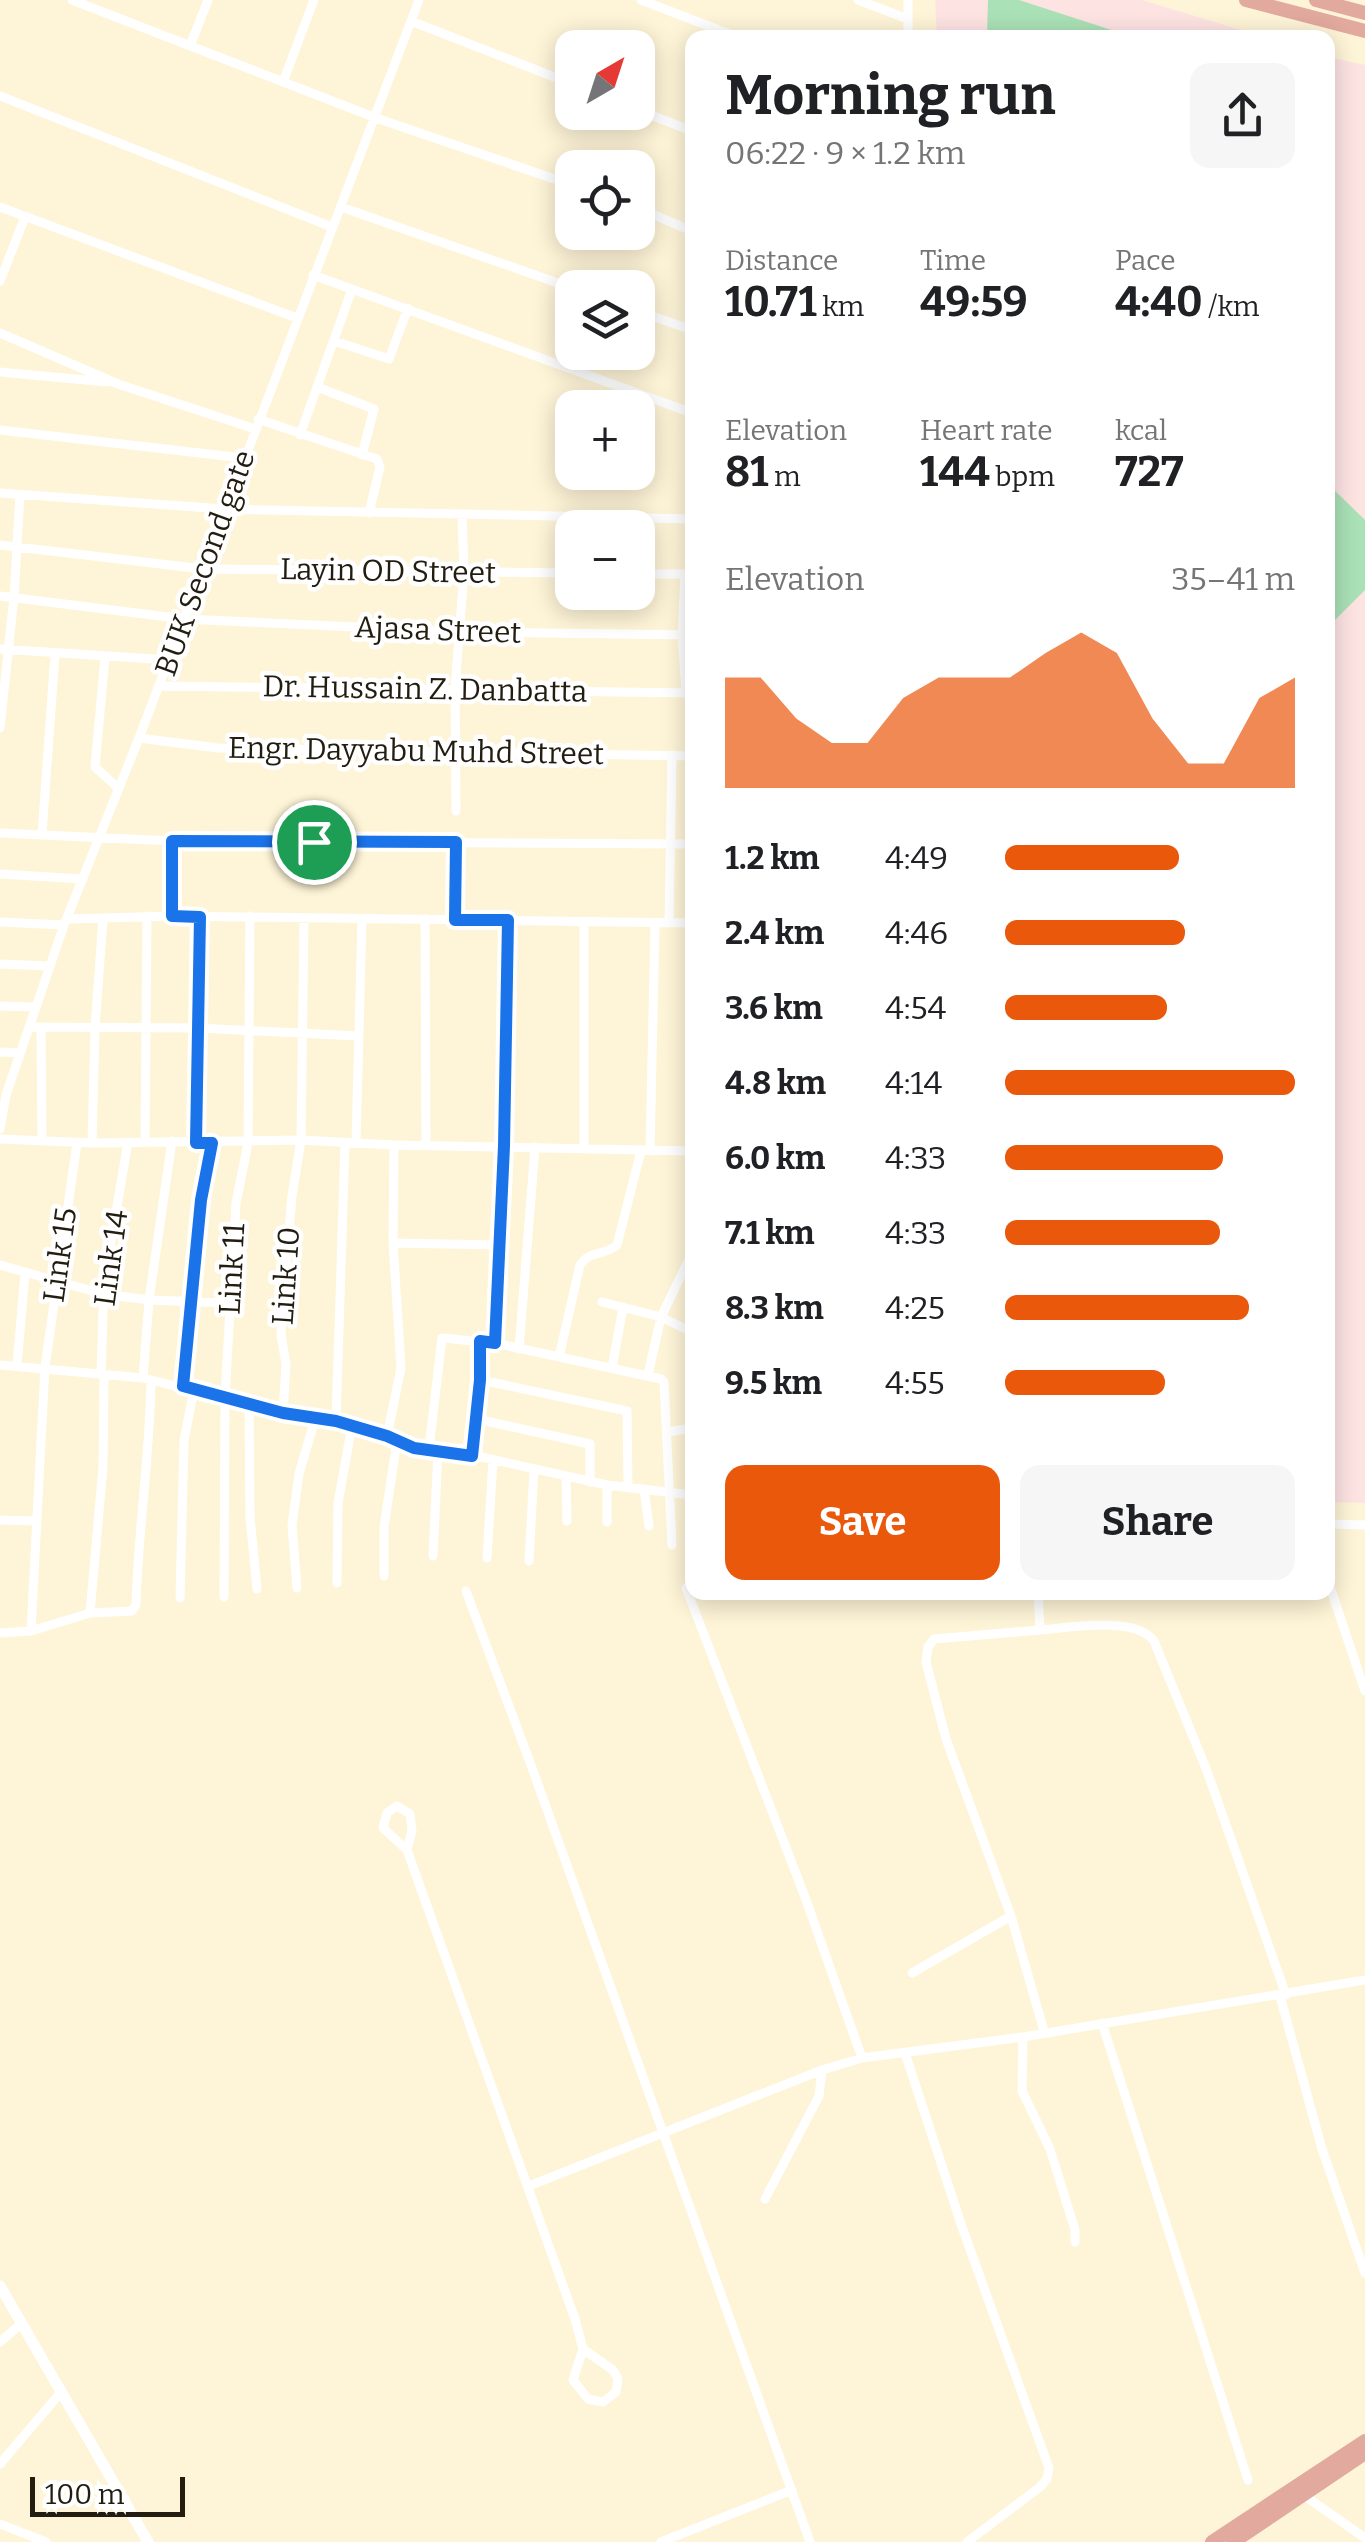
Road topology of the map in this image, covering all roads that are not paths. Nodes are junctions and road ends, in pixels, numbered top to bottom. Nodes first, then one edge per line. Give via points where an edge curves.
1 (72, 0) edge
2 (208, 0) edge
3 (314, 0) edge
4 (419, 0) edge
5 (641, 0) edge
6 (858, 0) edge
7 (908, 0) edge
8 (1246, 0) edge
9 (1316, 0) edge
10 (1365, 13) edge
11 (908, 19) junction
12 (411, 20) junction
13 (719, 30) edge
14 (908, 30) edge
15 (1365, 31) edge
16 (190, 46) junction
17 (555, 77) edge
18 (284, 82) junction
19 (0, 96) edge
20 (655, 117) edge
21 (376, 118) junction
22 (685, 128) edge
23 (555, 180) edge
24 (0, 207) edge
25 (341, 207) junction
26 (655, 215) edge
27 (25, 217) junction
28 (332, 227) junction
29 (685, 228) edge
30 (1, 274) edge
31 (314, 275) junction
32 (555, 282) edge
33 (352, 290) junction
34 (408, 308) junction
35 (655, 317) edge
36 (296, 318) junction
37 (685, 328) edge
38 (0, 332) edge
39 (334, 341) junction
40 (0, 372) edge
41 (118, 384) junction
42 (317, 386) junction
43 (685, 410) edge
44 (257, 424) junction
45 (0, 430) edge
46 (300, 435) junction
47 (362, 455) junction
48 (244, 458) junction
49 (0, 493) edge
50 (20, 494) junction
51 (224, 509) junction
52 (369, 513) junction
53 (462, 516) junction
54 (685, 519) edge
55 (0, 544) edge
56 (17, 546) junction
57 (203, 569) junction
58 (464, 572) junction
59 (555, 573) edge
60 (655, 574) edge
61 (685, 574) edge
62 (0, 596) edge
63 (14, 596) junction
64 (184, 620) junction
65 (461, 632) junction
66 (685, 635) edge
67 (4, 650) edge
68 (56, 654) junction
69 (105, 657) junction
70 (169, 660) junction
71 (158, 686) junction
72 (455, 689) junction
73 (685, 693) edge
74 (0, 728) edge
75 (139, 738) junction
76 (456, 752) junction
77 (672, 755) junction
78 (685, 756) edge
79 (118, 788) junction
80 (456, 811) dead end
81 (0, 833) edge
82 (42, 834) junction
83 (99, 838) junction
84 (172, 841) junction
85 (456, 842) junction
86 (672, 844) junction
87 (685, 844) edge
88 (0, 874) edge
89 (83, 879) junction
90 (148, 916) junction
91 (172, 916) junction
92 (250, 916) junction
93 (200, 917) junction
94 (102, 918) junction
95 (304, 918) junction
96 (425, 919) junction
97 (362, 920) junction
98 (455, 920) junction
99 (508, 920) junction
100 (0, 922) edge
101 (66, 922) junction
102 (584, 922) junction
103 (655, 923) junction
104 (669, 923) junction
105 (685, 923) edge
106 (0, 964) edge
107 (50, 966) junction
108 (0, 1006) edge
109 (34, 1008) junction
110 (29, 1028) junction
111 (41, 1028) junction
112 (95, 1028) junction
113 (198, 1028) junction
114 (144, 1030) junction
115 (250, 1031) junction
116 (302, 1033) junction
117 (358, 1036) junction
118 (0, 1052) edge
119 (20, 1053) junction
120 (3, 1095) edge
121 (0, 1129) edge
122 (0, 1139) edge
123 (42, 1140) junction
124 (302, 1140) junction
125 (145, 1141) junction
126 (172, 1141) junction
127 (128, 1142) junction
128 (350, 1142) junction
129 (77, 1143) junction
130 (92, 1143) junction
131 (196, 1143) junction
132 (212, 1143) junction
133 (248, 1143) junction
134 (394, 1145) junction
135 (426, 1145) junction
136 (504, 1146) junction
137 (536, 1147) junction
138 (584, 1148) junction
139 (645, 1151) junction
140 (685, 1151) edge
141 (393, 1243) junction
142 (499, 1245) junction
143 (0, 1265) edge
144 (685, 1268) edge
145 (26, 1273) junction
146 (56, 1282) junction
147 (103, 1294) junction
148 (150, 1300) junction
149 (193, 1302) junction
150 (602, 1302) dead end
151 (230, 1303) junction
152 (623, 1307) junction
153 (660, 1317) junction
154 (685, 1329) edge
155 (480, 1341) junction
156 (495, 1343) junction
157 (519, 1348) junction
158 (559, 1357) junction
159 (0, 1365) edge
160 (17, 1365) junction
161 (45, 1367) junction
162 (612, 1368) junction
163 (103, 1375) junction
164 (648, 1375) junction
165 (147, 1379) junction
166 (480, 1380) junction
167 (188, 1388) junction
168 (225, 1397) junction
169 (249, 1403) junction
170 (283, 1413) junction
171 (315, 1418) junction
172 (477, 1420) junction
173 (336, 1421) junction
174 (352, 1425) junction
175 (685, 1429) edge
176 (668, 1432) junction
177 (392, 1438) junction
178 (433, 1450) junction
179 (472, 1456) junction
180 (493, 1460) junction
181 (534, 1470) junction
182 (566, 1476) junction
183 (590, 1482) junction
184 (607, 1485) junction
185 (628, 1488) junction
186 (644, 1489) junction
187 (670, 1494) junction
188 (685, 1495) edge
189 (0, 1520) edge
190 (37, 1521) junction
191 (567, 1522) dead end
192 (606, 1522) dead end
193 (1335, 1524) edge
194 (1365, 1525) edge
195 (648, 1526) dead end
196 (672, 1545) dead end
197 (433, 1556) dead end
198 (487, 1558) dead end
199 (529, 1561) dead end
200 (384, 1576) dead end
201 (337, 1584) dead end
202 (257, 1588) dead end
203 (297, 1588) dead end
204 (466, 1592) dead end
205 (224, 1597) dead end
206 (180, 1598) dead end
207 (691, 1600) edge
208 (1038, 1600) edge
209 (1335, 1600) edge
210 (90, 1613) junction
211 (1040, 1630) junction
212 (31, 1631) junction
213 (0, 1633) edge
214 (1365, 1691) edge
215 (407, 1850) junction
216 (1010, 1916) junction
217 (912, 1974) dead end
218 (1365, 1980) edge
219 (1283, 1995) junction
220 (1102, 2023) junction
221 (1044, 2031) junction
222 (1023, 2037) junction
223 (905, 2053) junction
224 (862, 2058) junction
225 (822, 2070) junction
226 (662, 2134) junction
227 (528, 2186) junction
228 (765, 2199) dead end
229 (1074, 2242) dead end
230 (1365, 2272) edge
231 (0, 2286) edge
232 (22, 2322) junction
233 (0, 2342) edge
234 (583, 2349) junction
235 (62, 2391) junction
236 (1365, 2441) edge
237 (1365, 2453) edge
238 (0, 2464) edge
239 (1248, 2480) dead end
240 (792, 2490) junction
241 (1302, 2494) junction
242 (0, 2524) edge
243 (1365, 2538) edge
244 (46, 2542) edge
245 (148, 2542) edge
246 (662, 2542) edge
247 (810, 2542) edge
248 (967, 2542) edge
249 (1212, 2542) edge
250 (1233, 2542) edge

1 - 16 street
2 - 16 street
3 - 18 street
4 - 12 street, BUK Second gate
5 - 13 street
6 - 11 street
7 - 11 street
8 - 15 main road
9 - 10 main road
11 - 14 street
12 - 17 street
12 - 21 street, BUK Second gate
16 - 18 street
18 - 21 street
19 - 28 street
20 - 22 street
21 - 23 street
21 - 25 street, BUK Second gate
24 - 27 street
25 - 28 street, BUK Second gate
25 - 32 street
26 - 29 street
27 - 30 street
27 - 36 street
28 - 31 street, BUK Second gate
31 - 33 street
31 - 36 street, BUK Second gate
33 - 34 street
33 - 39 street
34 - 39 street via 389,360
34 - 43 street
35 - 37 street
36 - 44 street, BUK Second gate
38 - 41 street
39 - 42 street
40 - 41 street
41 - 44 street
42 - 46 street
42 - 47 street via 374,409
44 - 46 street
44 - 48 street, BUK Second gate
45 - 48 street
46 - 47 street
47 - 52 street via 380,462
48 - 51 street, BUK Second gate
49 - 50 street
50 - 51 street
50 - 56 street
51 - 52 street
51 - 57 street, BUK Second gate
52 - 53 street
53 - 54 street
53 - 58 street
55 - 56 street, Layin OD Street
56 - 57 street, Layin OD Street
56 - 63 street
57 - 58 street, Layin OD Street
57 - 64 street, BUK Second gate
58 - 59 street, Layin OD Street
58 - 65 street
60 - 61 street
62 - 63 street, Ajasa Street
63 - 64 street, Ajasa Street
63 - 67 street
64 - 65 street, Ajasa Street
64 - 70 street, BUK Second gate
65 - 66 street, Ajasa Street
65 - 72 street
67 - 68 street
67 - 74 street
68 - 69 street
68 - 82 street
69 - 70 street
69 - 79 street via 95,767
70 - 71 street, BUK Second gate
71 - 72 street, Dr. Hussain Z. Danbatta
71 - 75 street, BUK Second gate
72 - 73 street, Dr. Hussain Z. Danbatta
72 - 76 street
75 - 76 street, Engr. Dayyabu Muhd Street via 218,748
75 - 79 street, BUK Second gate
76 - 77 street, Engr. Dayyabu Muhd Street
76 - 80 street
77 - 78 street, Engr. Dayyabu Muhd Street
77 - 86 street
79 - 83 street, BUK Second gate
81 - 82 street
82 - 83 street
83 - 84 street
83 - 89 street, BUK Second gate
84 - 85 street
84 - 91 street
85 - 86 street
85 - 98 street
86 - 87 street
86 - 104 street
88 - 89 street
89 - 101 street, BUK Second gate
90 - 91 street
90 - 94 street
90 - 114 street
91 - 93 street
92 - 93 street
92 - 95 street
92 - 115 street, Link 11
93 - 113 street
94 - 101 street
94 - 112 street
95 - 97 street
95 - 116 street, Link 10
96 - 97 street
96 - 98 street
96 - 135 street
97 - 117 street
98 - 99 street
99 - 102 street
99 - 136 street
100 - 101 street
101 - 107 street, BUK Second gate
102 - 103 street
102 - 138 street
103 - 104 street
103 - 139 street
104 - 105 street
106 - 107 street
107 - 109 street, BUK Second gate
108 - 109 street
109 - 110 street, BUK Second gate
110 - 111 street
110 - 119 street, BUK Second gate
111 - 112 street
111 - 123 street
112 - 114 street
112 - 130 street
113 - 114 street
113 - 115 street
113 - 131 street
114 - 125 street
115 - 116 street
115 - 133 street, Link 11
116 - 117 street
116 - 124 street, Link 10
117 - 128 street
118 - 119 street
119 - 120 street, BUK Second gate
120 - 121 street, BUK Second gate
122 - 123 street
123 - 129 street
124 - 128 street
124 - 133 street
124 - 170 street, Link 10 via 280,1336
125 - 126 street
125 - 127 street
126 - 131 street
126 - 148 street
127 - 130 street
127 - 147 street, Link 14
128 - 134 street
128 - 173 street
129 - 130 street
129 - 146 street, Link 15
131 - 132 street
132 - 133 street
132 - 149 street
133 - 151 street, Link 11 via 236,1203
134 - 135 street
134 - 141 street
135 - 136 street
136 - 137 street
136 - 142 street
136 - 156 street
137 - 138 street
137 - 157 street
138 - 139 street
139 - 140 street
139 - 158 street via 617,1245 580,1265
141 - 142 street
141 - 177 street via 401,1368
142 - 156 street
143 - 145 street
144 - 153 street
145 - 146 street
145 - 160 street
146 - 147 street
146 - 161 street, Link 15
147 - 148 street
147 - 163 street, Link 14
148 - 149 street
148 - 165 street
149 - 151 street
149 - 167 street
150 - 152 street
151 - 168 street, Link 11
152 - 153 street
152 - 162 street
153 - 154 street
153 - 164 street
155 - 156 street
155 - 166 street
155 - 178 street via 440,1339
156 - 157 street
157 - 158 street
158 - 162 street
159 - 160 street
160 - 161 street
161 - 163 street
161 - 190 street, Link 15
162 - 164 street
163 - 165 street
163 - 210 street, Link 14 via 103,1467
164 - 176 street via 664,1382
165 - 167 street
165 - 210 street via 150,1446 136,1605 132,1611
166 - 172 street
166 - 185 street via 627,1412
167 - 168 street
167 - 206 street
168 - 169 street
168 - 205 street, Link 11
169 - 170 street
169 - 202 street
170 - 171 street
171 - 173 street
171 - 203 street via 292,1524
172 - 179 street
172 - 183 street via 590,1444
173 - 174 street
174 - 177 street
174 - 201 street via 338,1502
175 - 176 street
176 - 187 street
177 - 178 street
177 - 200 street
178 - 179 street
178 - 197 street
179 - 180 street
180 - 181 street
180 - 198 street
181 - 182 street
181 - 199 street
182 - 183 street
182 - 191 street
183 - 184 street
184 - 185 street
184 - 192 street
185 - 186 street
186 - 187 street
186 - 195 street
187 - 188 street
187 - 196 street
189 - 190 street
190 - 212 street, Link 15
193 - 194 street
204 - 226 street
207 - 224 street
208 - 211 street
209 - 214 street
210 - 212 street
211 - 216 street via 934,1638 926,1654 946,1739
211 - 219 street via 1129,1626 1154,1641 1207,1771
212 - 213 street
215 - 215 street via 413,1822 397,1806 383,1828
215 - 227 street
216 - 217 street
216 - 221 street
218 - 219 street
219 - 220 street
219 - 230 street via 1322,2149
220 - 221 street
220 - 239 street
221 - 222 street
222 - 223 street
222 - 229 street via 1022,2090 1050,2148
223 - 224 street
223 - 248 street via 1048,2468 1040,2486
224 - 225 street
225 - 226 street
225 - 228 street via 820,2096
226 - 227 street
226 - 240 street
227 - 234 street
231 - 232 street
232 - 233 street
232 - 235 street
234 - 234 street via 572,2380 588,2399 603,2402 620,2382
235 - 238 street
235 - 245 street
236 - 249 main road
237 - 241 main road
240 - 246 street
240 - 247 street
241 - 243 street
241 - 250 main road
242 - 244 street

